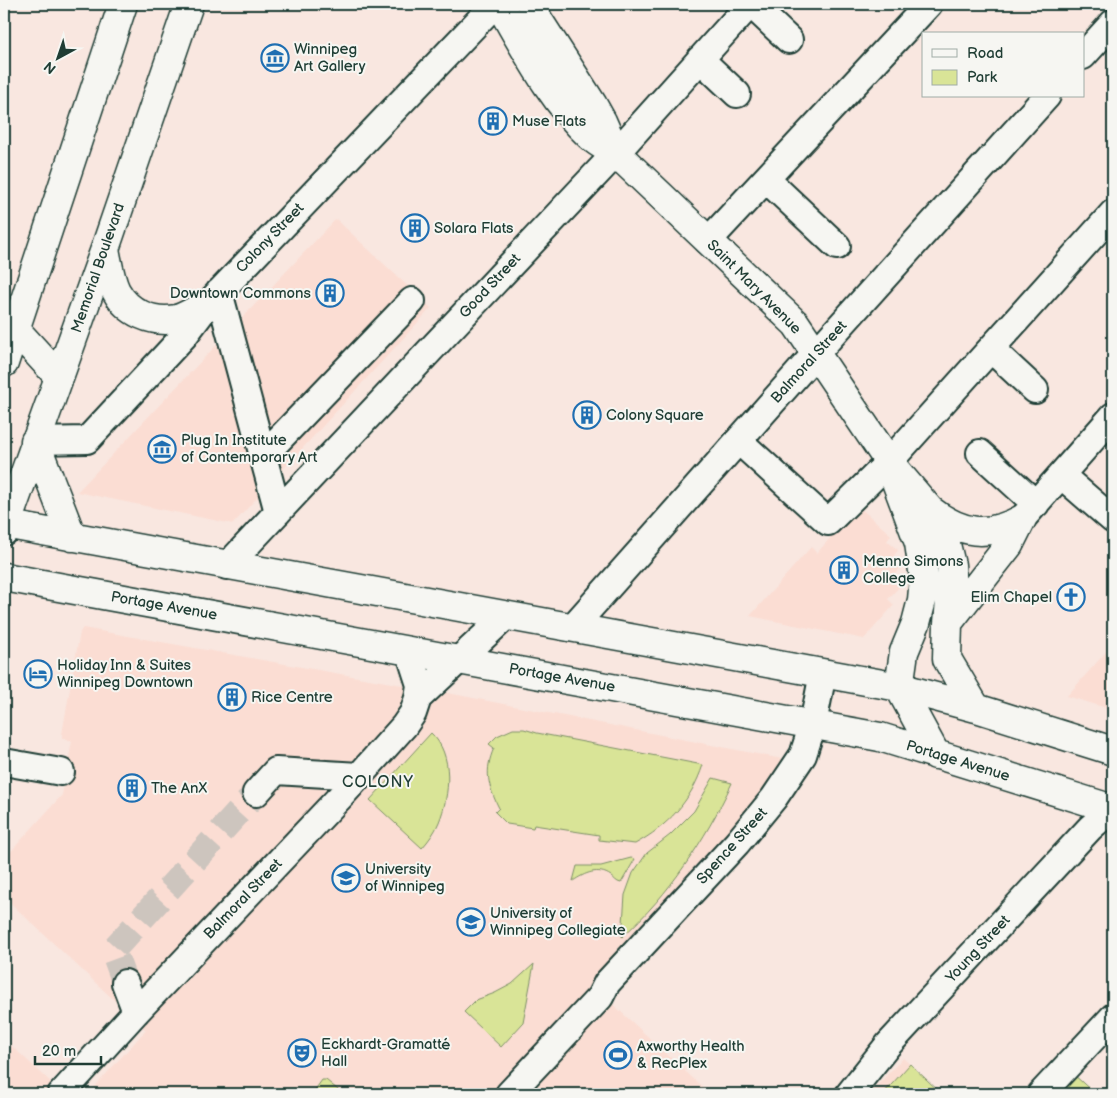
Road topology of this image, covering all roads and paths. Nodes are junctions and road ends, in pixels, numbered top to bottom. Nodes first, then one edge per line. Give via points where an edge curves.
1 (123, 4) edge
2 (189, 4) edge
3 (495, 4) edge
4 (499, 4) edge
5 (531, 4) edge
6 (751, 4) edge
7 (929, 4) edge
8 (1113, 23) edge
9 (789, 40) dead end
10 (1084, 55) edge
11 (700, 59) junction
12 (737, 94) dead end
13 (1045, 98) edge
14 (616, 153) junction
15 (766, 179) junction
16 (1113, 213) edge
17 (708, 241) junction
18 (837, 246) dead end
19 (105, 250) junction
20 (213, 298) junction
21 (412, 301) dead end
22 (15, 329) junction
23 (991, 349) junction
24 (816, 353) junction
25 (4, 363) edge
26 (59, 377) junction
27 (1035, 390) dead end
28 (1113, 416) edge
29 (35, 441) junction
30 (739, 441) junction
31 (980, 453) dead end
32 (263, 456) junction
33 (889, 462) junction
34 (1060, 476) junction
35 (930, 510) junction
36 (1029, 511) junction
37 (278, 512) junction
38 (1113, 520) edge
39 (5, 527) edge
40 (72, 537) junction
41 (227, 566) junction
42 (4, 578) edge
43 (506, 616) junction
44 (948, 623) junction
45 (572, 628) junction
46 (410, 651) junction
47 (460, 660) junction
48 (823, 673) junction
49 (899, 687) junction
50 (418, 698) junction
51 (976, 708) junction
52 (813, 724) junction
53 (1113, 751) edge
54 (936, 755) junction
55 (4, 762) edge
56 (61, 772) dead end
57 (359, 776) junction
58 (256, 793) tunnel mouth
59 (1113, 808) edge
60 (125, 983) tunnel mouth
61 (136, 1012) junction
62 (1113, 1017) edge
63 (61, 1094) edge
64 (509, 1094) edge
65 (848, 1094) edge
66 (1041, 1094) edge

1 - 22 main road
2 - 19 main road, Memorial Boulevard
3 - 20 street, Colony Street
4 - 14 main road, Saint Mary Avenue via 549,87 573,119 592,138
5 - 14 main road, Saint Mary Avenue via 602,121
6 - 9 street
6 - 11 street, Good Street
7 - 15 street
8 - 10 street
11 - 12 street
11 - 14 street, Good Street
13 - 24 street, Balmoral Street
14 - 17 main road, Saint Mary Avenue
14 - 37 street, Good Street
15 - 17 street
15 - 18 street
16 - 23 street
17 - 24 main road, Saint Mary Avenue via 796,324
19 - 20 main road via 116,291 131,309 140,314 177,319
19 - 26 main road, Memorial Boulevard
20 - 29 street, Colony Street via 184,336 87,440
20 - 32 street
21 - 32 street
22 - 25 main road
22 - 26 main road
23 - 27 street
23 - 33 street
24 - 30 street, Balmoral Street
24 - 33 main road, Saint Mary Avenue
26 - 29 main road, Memorial Boulevard
28 - 34 street
29 - 39 main road, Memorial Boulevard
29 - 40 main road
30 - 33 street via 828,522
30 - 45 street, Balmoral Street
31 - 36 street
32 - 37 street
33 - 35 main road, Saint Mary Avenue
33 - 49 main road, Saint Mary Avenue via 919,543 924,578 922,600 904,652
34 - 36 street
34 - 38 street
35 - 36 main road via 946,522 978,531 1007,527
35 - 44 main road, Saint Mary Avenue via 950,554 952,580
36 - 44 main road via 1009,545
37 - 41 street, Good Street
39 - 40 main road
40 - 41 main road
41 - 43 main road
42 - 46 main road, Portage Avenue
43 - 45 main road
43 - 47 street, Balmoral Street
44 - 51 main road, Saint Mary Avenue via 947,659
45 - 48 main road
46 - 47 main road, Portage Avenue
46 - 50 street, Balmoral Street via 420,685
47 - 50 street, Balmoral Street
47 - 52 main road, Portage Avenue
48 - 49 main road
48 - 52 street, Spence Street
49 - 51 main road
49 - 54 main road
50 - 57 street, Balmoral Street via 408,721
51 - 53 main road
52 - 54 main road, Portage Avenue via 880,737
52 - 64 street, Spence Street via 803,755 763,813
54 - 59 main road, Portage Avenue
55 - 56 street
57 - 58 street via 276,771
57 - 61 street, Balmoral Street
59 - 65 street, Young Street via 1090,828 888,1045
60 - 61 street
61 - 63 street, Balmoral Street
62 - 66 street

